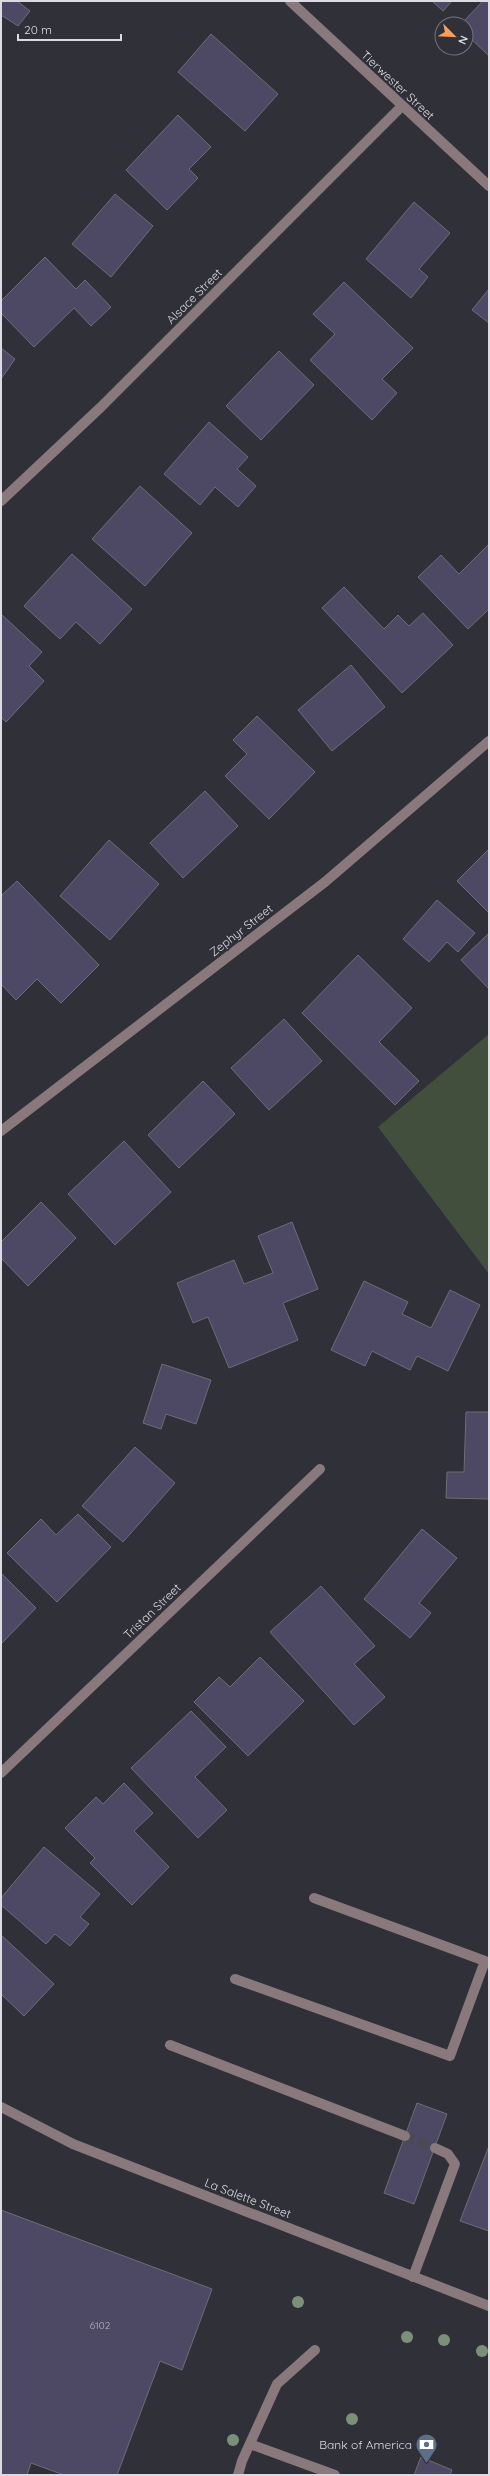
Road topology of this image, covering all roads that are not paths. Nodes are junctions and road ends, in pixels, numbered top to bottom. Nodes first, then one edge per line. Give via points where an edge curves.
1 (290, 1) edge
2 (402, 106) junction
3 (489, 186) edge
4 (1, 501) edge
5 (489, 741) edge
6 (1, 1131) edge
7 (320, 1469) dead end
8 (1, 1772) edge
9 (314, 1898) dead end
10 (235, 1979) dead end
11 (170, 2045) dead end
12 (1, 2107) edge
13 (404, 2136) tunnel mouth
14 (435, 2148) tunnel mouth
15 (413, 2277) junction
16 (489, 2306) edge
17 (315, 2350) dead end
18 (250, 2444) junction
19 (238, 2475) edge
20 (335, 2475) edge

1 - 2 street, Tierwester Street
2 - 3 street, Tierwester Street
2 - 4 street, Alsace Street via 102,408
5 - 6 street, Zephyr Street via 325,882
7 - 8 street, Tristan Street
9 - 10 street via 485,1961 450,2056
11 - 13 street
12 - 15 street, La Salette Street via 73,2144
14 - 15 street via 448,2154 455,2164
15 - 16 street, La Salette Street
17 - 18 street via 277,2384
18 - 19 street
18 - 20 street

